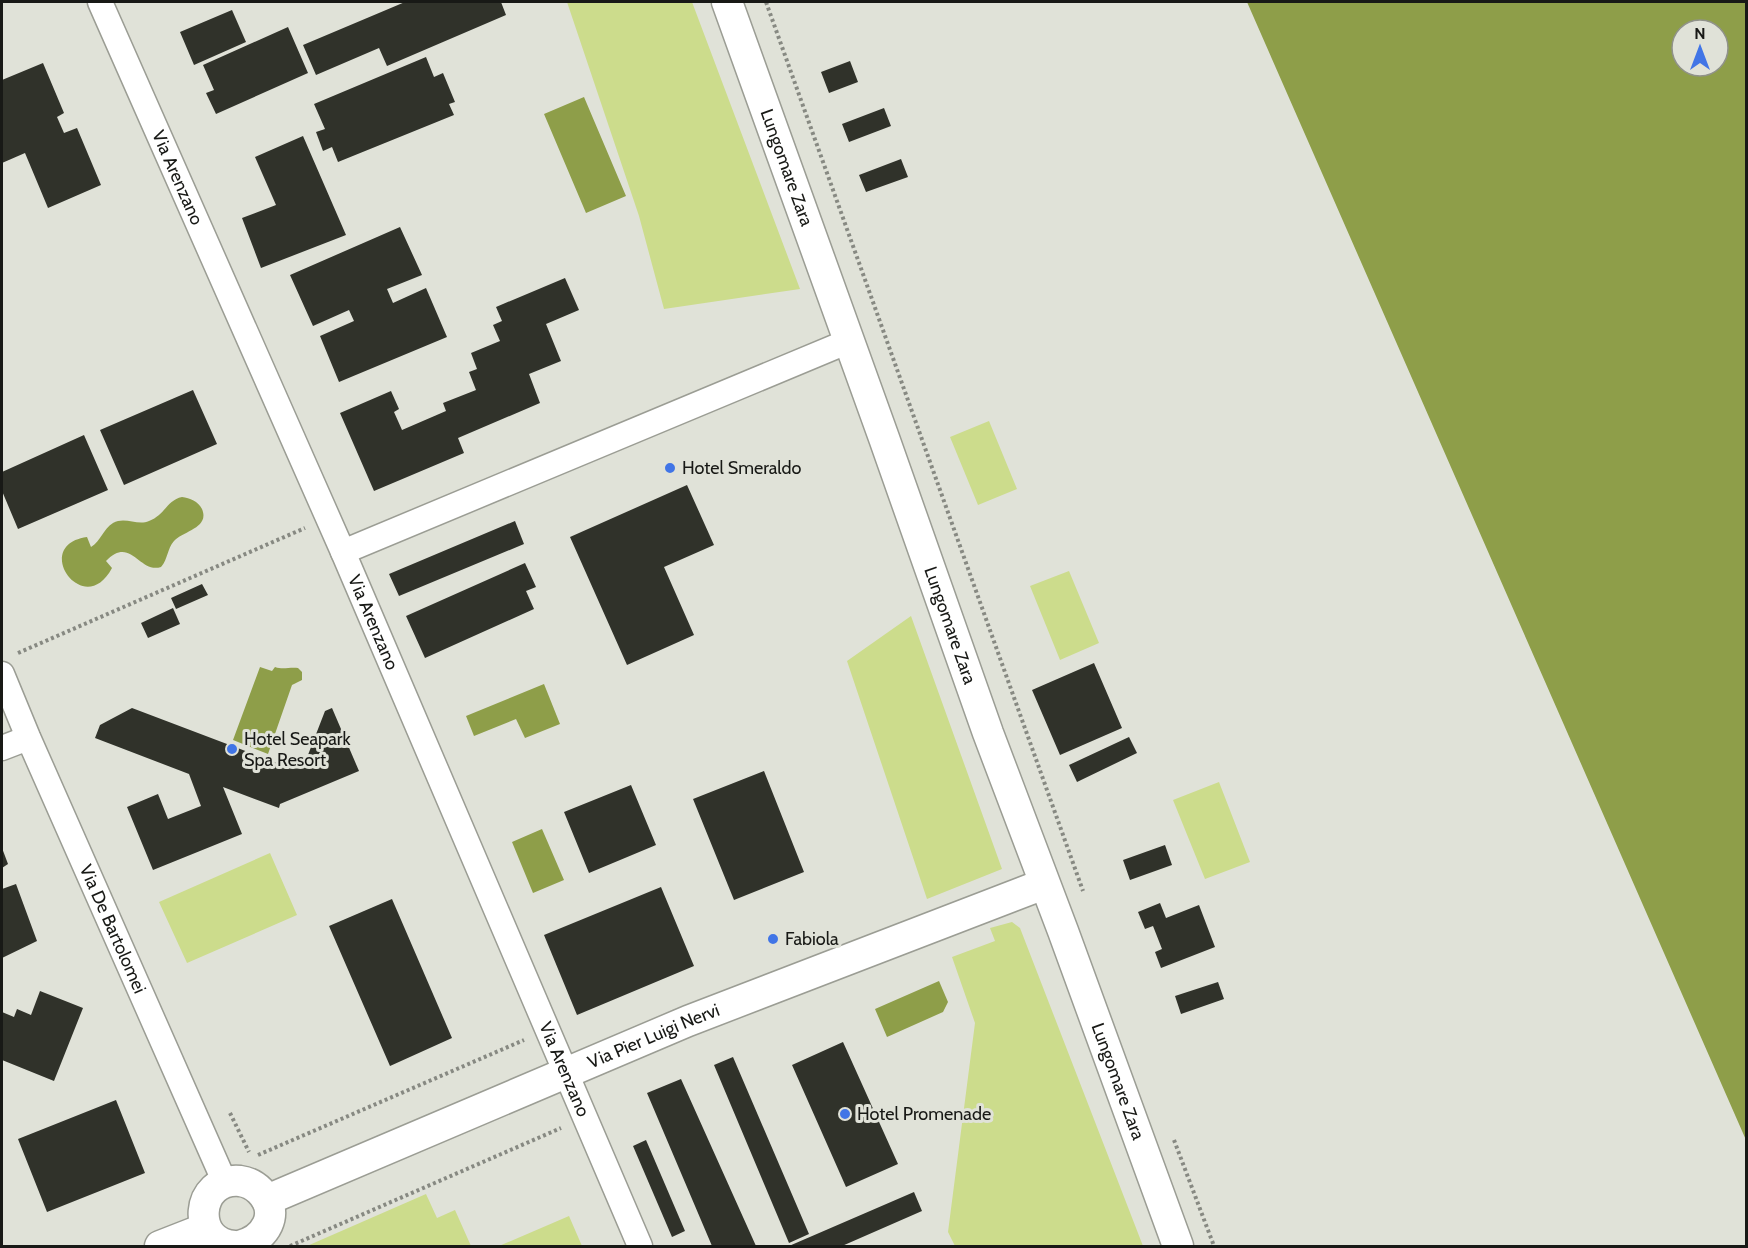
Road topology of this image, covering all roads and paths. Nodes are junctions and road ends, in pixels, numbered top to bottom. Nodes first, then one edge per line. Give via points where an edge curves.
1 (100, 2) edge
2 (727, 2) edge
3 (766, 2) edge
4 (849, 341) junction
5 (328, 518) junction
6 (343, 552) junction
7 (7, 664) edge
8 (28, 738) junction
9 (2, 748) edge
10 (1044, 884) junction
11 (1085, 897) dead end
12 (530, 1038) dead end
13 (566, 1074) junction
14 (230, 1113) dead end
15 (562, 1128) dead end
16 (1172, 1135) dead end
17 (225, 1183) junction
18 (267, 1200) junction
19 (221, 1240) edge
20 (256, 1242) edge
21 (160, 1246) edge
22 (235, 1246) edge
23 (290, 1246) edge
24 (640, 1246) edge
25 (1178, 1246) edge
26 (1214, 1246) edge

1 - 5 street, Via Arenzano
2 - 4 street, Lungomare Zara
3 - 11 path, Lungomare Zara
4 - 6 street
4 - 10 street, Lungomare Zara
5 - 6 street, Via Arenzano
5 - 7 path
6 - 13 street, Via Arenzano
7 - 8 street, Via De Bartolomei
8 - 9 street
8 - 17 street, Via De Bartolomei
10 - 13 street, Via Pier Luigi Nervi via 688,1021
10 - 25 street, Lungomare Zara
12 - 14 path via 256,1156 248,1151
13 - 18 street, Via Pier Luigi Nervi
13 - 24 street, Via Arenzano
15 - 23 path
16 - 26 path, Lungomare Zara
17 - 18 street via 235,1181 254,1186
17 - 19 street via 208,1197 203,1218
18 - 20 street via 269,1222
19 - 21 street
19 - 22 street

